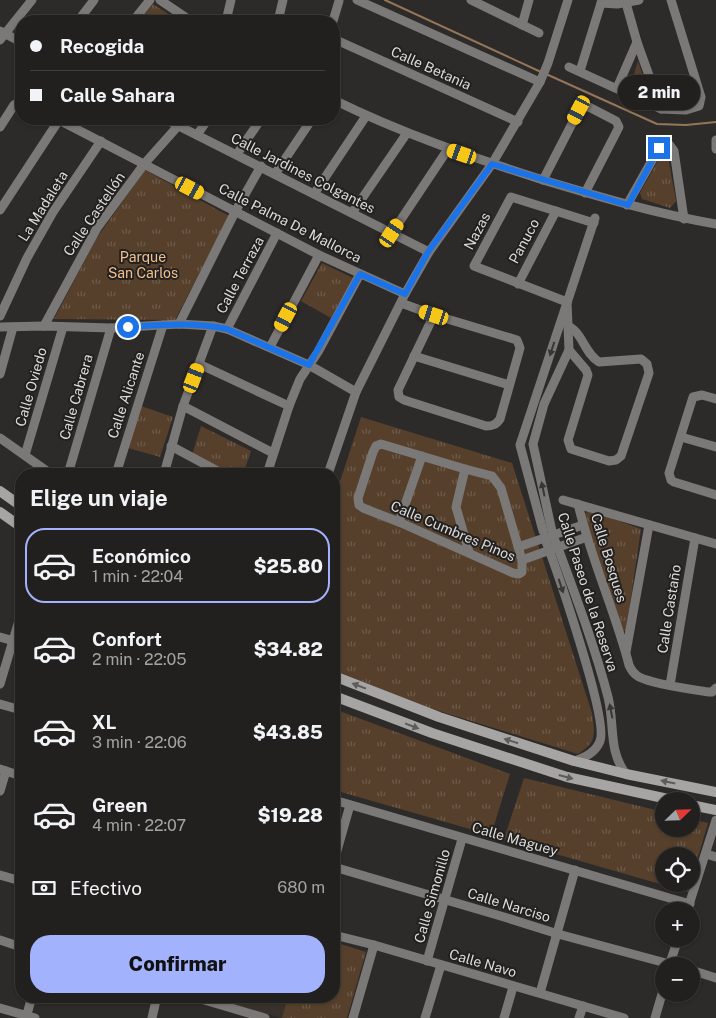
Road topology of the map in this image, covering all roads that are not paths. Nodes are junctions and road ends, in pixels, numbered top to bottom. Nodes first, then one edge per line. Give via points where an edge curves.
1 (32, 0) edge
2 (94, 0) edge
3 (150, 0) edge
4 (160, 0) edge
5 (176, 0) edge
6 (231, 0) edge
7 (283, 0) edge
8 (357, 0) edge
9 (471, 0) edge
10 (529, 0) edge
11 (568, 0) edge
12 (639, 0) edge
13 (671, 0) edge
14 (339, 1) dead end
15 (601, 2) edge
16 (626, 3) junction
17 (174, 10) junction
18 (19, 15) edge
19 (83, 15) edge
20 (138, 15) edge
21 (182, 15) edge
22 (227, 15) edge
23 (279, 15) edge
24 (335, 15) edge
25 (15, 19) edge
26 (522, 25) junction
27 (540, 33) dead end
28 (2, 34) edge
29 (15, 39) edge
30 (340, 42) edge
31 (637, 42) junction
32 (569, 67) dead end
33 (580, 71) junction
34 (541, 80) junction
35 (617, 88) junction
36 (340, 103) edge
37 (15, 104) edge
38 (661, 109) junction
39 (366, 116) junction
40 (518, 122) junction
41 (54, 125) edge
42 (70, 125) edge
43 (204, 125) edge
44 (257, 125) edge
45 (308, 125) edge
46 (178, 126) joint
47 (0, 127) edge
48 (407, 133) junction
49 (197, 135) junction
50 (716, 140) edge
51 (101, 141) junction
52 (448, 148) junction
53 (716, 149) edge
54 (237, 154) junction
55 (145, 163) junction
56 (492, 164) junction
57 (261, 166) junction
58 (275, 174) junction
59 (543, 180) junction
60 (585, 193) junction
61 (314, 194) junction
62 (628, 205) junction
63 (0, 210) edge
64 (556, 211) junction
65 (235, 212) junction
66 (352, 213) junction
67 (684, 219) junction
68 (594, 220) joint
69 (716, 224) edge
70 (277, 233) junction
71 (392, 233) junction
72 (428, 252) junction
73 (319, 256) junction
74 (360, 274) junction
75 (518, 284) junction
76 (405, 294) junction
77 (567, 302) junction
78 (401, 303) junction
79 (434, 315) junction
80 (0, 316) edge
81 (179, 324) junction
82 (163, 325) junction
83 (44, 326) junction
84 (213, 326) junction
85 (568, 326) junction
86 (0, 327) edge
87 (14, 327) junction
88 (63, 327) junction
89 (111, 328) junction
90 (227, 329) junction
91 (270, 347) junction
92 (569, 350) junction
93 (414, 356) junction
94 (200, 364) junction
95 (309, 365) junction
96 (0, 374) edge
97 (509, 385) junction
98 (356, 392) junction
99 (716, 399) edge
100 (183, 406) junction
101 (289, 406) junction
102 (681, 437) junction
103 (0, 438) edge
104 (171, 446) junction
105 (716, 447) edge
106 (273, 453) junction
107 (25, 455) junction
108 (422, 456) junction
109 (42, 468) edge
110 (70, 468) edge
111 (118, 468) edge
112 (166, 468) edge
113 (212, 468) edge
114 (269, 468) edge
115 (330, 468) edge
116 (464, 469) junction
117 (0, 491) edge
118 (716, 495) edge
119 (563, 500) dead end
120 (15, 502) edge
121 (578, 504) junction
122 (0, 512) edge
123 (399, 522) junction
124 (15, 523) edge
125 (649, 525) junction
126 (583, 526) junction
127 (547, 536) junction
128 (587, 537) junction
129 (694, 538) junction
130 (716, 544) edge
131 (518, 547) junction
132 (554, 549) junction
133 (469, 552) junction
134 (522, 560) junction
135 (0, 637) edge
136 (15, 641) edge
137 (15, 647) edge
138 (626, 654) junction
139 (340, 678) edge
140 (0, 684) edge
141 (670, 685) junction
142 (716, 688) edge
143 (340, 698) edge
144 (0, 704) edge
145 (15, 708) edge
146 (602, 736) junction
147 (614, 740) junction
148 (574, 762) junction
149 (3, 770) edge
150 (15, 774) edge
151 (626, 774) junction
152 (0, 791) edge
153 (716, 792) edge
154 (655, 796) edge
155 (340, 802) edge
156 (350, 804) junction
157 (700, 806) edge
158 (716, 810) edge
159 (716, 820) edge
160 (462, 839) junction
161 (340, 840) edge
162 (706, 854) junction
163 (716, 857) edge
164 (340, 869) edge
165 (575, 870) junction
166 (0, 875) edge
167 (15, 879) edge
168 (446, 900) junction
169 (674, 902) edge
170 (691, 902) edge
171 (558, 934) junction
172 (340, 936) edge
173 (0, 940) edge
174 (15, 945) edge
175 (374, 945) junction
176 (427, 961) junction
177 (655, 961) edge
178 (441, 965) junction
179 (700, 973) edge
180 (716, 978) edge
181 (513, 987) junction
182 (540, 993) junction
183 (660, 1002) edge
184 (31, 1003) edge
185 (155, 1003) edge
186 (214, 1003) edge
187 (582, 1006) junction
188 (0, 1008) edge
189 (29, 1017) edge
190 (152, 1018) edge
191 (264, 1018) edge
192 (353, 1018) edge
193 (425, 1018) edge
194 (504, 1018) edge
195 (579, 1018) edge
196 (624, 1018) edge
197 (655, 1018) edge

1 - 18 street
2 - 19 street
3 - 20 street
4 - 17 street
5 - 17 street
6 - 22 street
7 - 23 street
8 - 34 street
9 - 26 street
10 - 26 street
11 - 34 street
12 - 16 street
13 - 38 street via 701,97 699,106 695,108
14 - 24 street
15 - 16 street
15 - 33 street
16 - 31 street
17 - 21 street
25 - 28 street
26 - 27 street
28 - 29 street
30 - 40 street, Calle Betania
31 - 35 street
31 - 38 street
32 - 33 street
33 - 35 street
34 - 40 street
35 - 38 street
36 - 39 street
37 - 47 street
39 - 48 street
39 - 61 street
40 - 56 street
41 - 63 street
42 - 51 street, Calle Palma De Mallorca
43 - 49 street
44 - 54 street
45 - 58 street
46 - 49 street, Calle Jardines Colgantes
46 - 55 street, Calle Castellón
48 - 52 street
48 - 66 street
49 - 54 street, Calle Jardines Colgantes
50 - 53 street
51 - 55 street, Calle Palma De Mallorca
51 - 80 street, La Madaleta via 53,212
52 - 56 street
52 - 71 street
54 - 57 street, Calle Jardines Colgantes
55 - 65 street, Calle Palma De Mallorca
55 - 83 street, Calle Castellón via 97,228
56 - 59 street
56 - 72 street
57 - 58 street, Calle Jardines Colgantes
57 - 65 street
58 - 61 street, Calle Jardines Colgantes
59 - 60 street
59 - 60 street via 579,110 588,107 616,121 619,127
60 - 62 street
61 - 66 street, Calle Jardines Colgantes
62 - 67 street
62 - 67 street via 659,148 668,144 674,151
64 - 68 street, Nazas
64 - 75 street, Panuco
64 - 75 street, Nazas via 511,196 474,266
65 - 70 street, Calle Palma De Mallorca
65 - 81 street
66 - 71 street, Calle Jardines Colgantes
67 - 69 street
68 - 77 street, Calle Paseo de la Reserva
70 - 73 street, Calle Palma De Mallorca
70 - 90 street, Calle Terraza
71 - 72 street, Calle Jardines Colgantes
72 - 76 street
73 - 74 street, Calle Palma De Mallorca
73 - 91 street
74 - 76 street, Calle Palma De Mallorca
74 - 95 street
75 - 77 street, Nazas
76 - 78 street
77 - 85 street, Calle Paseo de la Reserva
77 -> 127 street, Calle Paseo de la Reserva via 520,445
78 - 79 street
78 - 98 street
79 - 93 street
79 - 97 street via 517,340 520,348
81 - 82 street
81 - 84 street
82 - 89 street
82 - 111 street, Calle Alicante
83 - 87 street
83 - 88 street
84 - 90 street
84 - 94 street
85 - 92 street, Calle Paseo de la Reserva
85 - 92 street via 576,330 592,358 598,362 641,359 647,364 649,373 621,456 616,460 609,461 571,449 568,445 588,375
86 - 87 street
87 - 96 street
88 - 89 street
88 - 107 street, Calle Oviedo
89 - 110 street, Calle Cabrera
90 - 91 street
91 - 95 street
127 -> 92 street, Calle Paseo de la Reserva via 533,444 544,404
93 - 97 street
93 - 97 street via 398,390 399,397 458,418 486,426 496,424 500,420
94 - 100 street
94 - 101 street
95 - 98 street
95 - 101 street
98 - 115 street
99 - 102 street via 702,395 693,397
100 - 104 street
100 - 106 street
101 - 106 street
102 - 105 street
102 - 118 street via 669,473 670,480
103 - 107 street
104 - 112 street
104 - 113 street
106 - 114 street
107 - 109 street
108 - 116 street, Calle Cumbres Pinos
108 - 123 street
108 - 123 street, Calle Cumbres Pinos via 381,444 373,452 358,502 363,508
116 - 131 street, Calle Cumbres Pinos via 492,476 497,481
116 - 133 street via 456,506
117 - 120 main road
119 - 121 street
121 - 125 street, Calle Bosques
121 - 126 street, Calle Bosques
122 - 124 main road
123 - 133 street, Calle Cumbres Pinos
125 - 129 street, Calle Bosques
125 - 138 street
126 - 127 street
126 - 128 street, Calle Bosques
127 - 131 street
127 - 132 street, Calle Paseo de la Reserva
128 - 132 street
128 - 138 street, Calle Bosques
129 - 130 street, Calle Bosques
129 - 141 street, Calle Castaño
131 - 134 street, Calle Cumbres Pinos
132 - 134 street
132 -> 146 street, Calle Paseo de la Reserva via 596,701
147 -> 132 street, Calle Paseo de la Reserva via 608,698
133 - 134 street, Calle Cumbres Pinos via 519,574 522,572
135 - 136 street
137 - 140 street
138 - 141 street, Calle Bosques via 629,665 639,677
148 -> 139 main road via 439,717
141 - 142 street, Calle Bosques via 709,692
143 -> 154 main road via 432,734 548,772
144 - 145 street
146 - 147 street
146 - 148 street via 596,749
147 - 151 street, Calle Paseo de la Reserva via 614,753
148 - 151 main road
149 - 150 street
149 - 152 street
153 -> 151 main road
155 - 156 street, Calle Maguey
156 - 160 street, Calle Maguey
156 - 161 street
157 - 158 main road
159 - 162 street
160 - 165 street, Calle Maguey
160 - 168 street, Calle Simonillo
162 - 163 street
162 - 170 street
164 - 168 street, Calle Narciso
165 - 169 street, Calle Maguey
165 - 171 street
166 - 167 street
168 - 171 street, Calle Narciso
168 - 176 street, Calle Simonillo
171 - 177 street, Calle Narciso
171 - 182 street
172 - 175 street, Calle Navo
173 - 174 street
175 - 176 street, Calle Navo
175 - 192 street
176 - 178 street, Calle Navo
178 - 181 street, Calle Navo
178 - 193 street
179 - 180 street
181 - 182 street, Calle Navo
181 - 194 street
182 - 187 street, Calle Navo
183 - 197 street
184 - 189 street
185 - 190 street
186 - 191 street
187 - 195 street
187 - 196 street, Calle Navo
188 - 189 street

